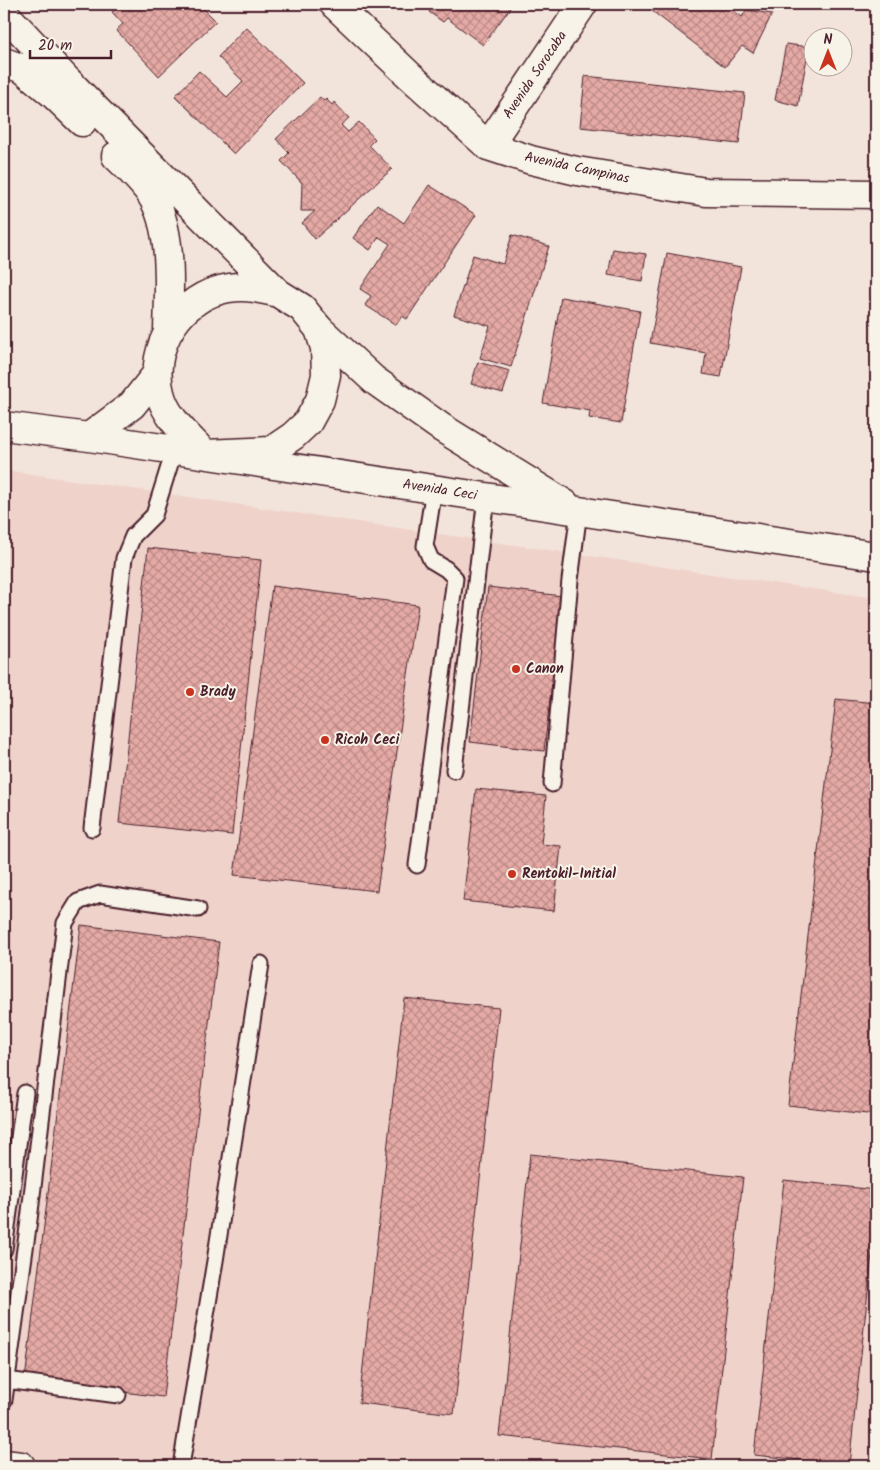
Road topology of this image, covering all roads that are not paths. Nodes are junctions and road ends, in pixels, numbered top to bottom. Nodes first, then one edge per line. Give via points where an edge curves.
1 (334, 4) edge
2 (583, 4) edge
3 (4, 13) edge
4 (4, 62) edge
5 (488, 146) junction
6 (876, 194) edge
7 (278, 293) junction
8 (319, 329) junction
9 (168, 331) junction
10 (156, 376) junction
11 (4, 426) edge
12 (89, 437) junction
13 (174, 451) junction
14 (205, 454) junction
15 (434, 489) junction
16 (486, 497) junction
17 (577, 511) junction
18 (876, 556) edge
19 (454, 770) dead end
20 (552, 784) dead end
21 (92, 828) dead end
22 (418, 864) dead end
23 (198, 909) dead end
24 (261, 964) dead end
25 (24, 1092) dead end
26 (4, 1249) edge
27 (6, 1380) junction
28 (118, 1395) dead end
29 (4, 1400) edge
30 (4, 1464) edge
31 (21, 1466) edge
32 (181, 1466) edge

1 - 5 street, Avenida Campinas
2 - 5 street, Avenida Sorocaba
3 - 7 street
4 - 9 street via 23,69 52,93 131,170 151,194 167,244
5 - 6 street, Avenida Campinas via 578,171 706,192
7 - 8 street via 302,308
7 - 9 street via 254,287 228,288 204,296 183,311
8 - 14 street via 325,348 326,375 320,400 308,422 271,452
8 - 17 street via 374,380 442,428
9 - 10 street via 159,352
10 - 12 street via 132,404
10 - 14 street via 168,411
11 - 12 street, Avenida Ceci
12 - 13 street, Avenida Ceci
13 - 14 street, Avenida Ceci
13 - 21 lane via 154,515 133,536 124,558
14 - 15 street, Avenida Ceci
15 - 16 street, Avenida Ceci
15 - 22 lane via 425,546 431,560 455,578
16 - 17 street, Avenida Ceci
16 - 19 lane
17 - 18 street, Avenida Ceci
17 - 20 lane
23 - 27 lane via 100,894 78,902 65,923
24 - 32 lane
25 - 26 lane
27 - 28 lane
27 - 29 lane
30 - 31 street

